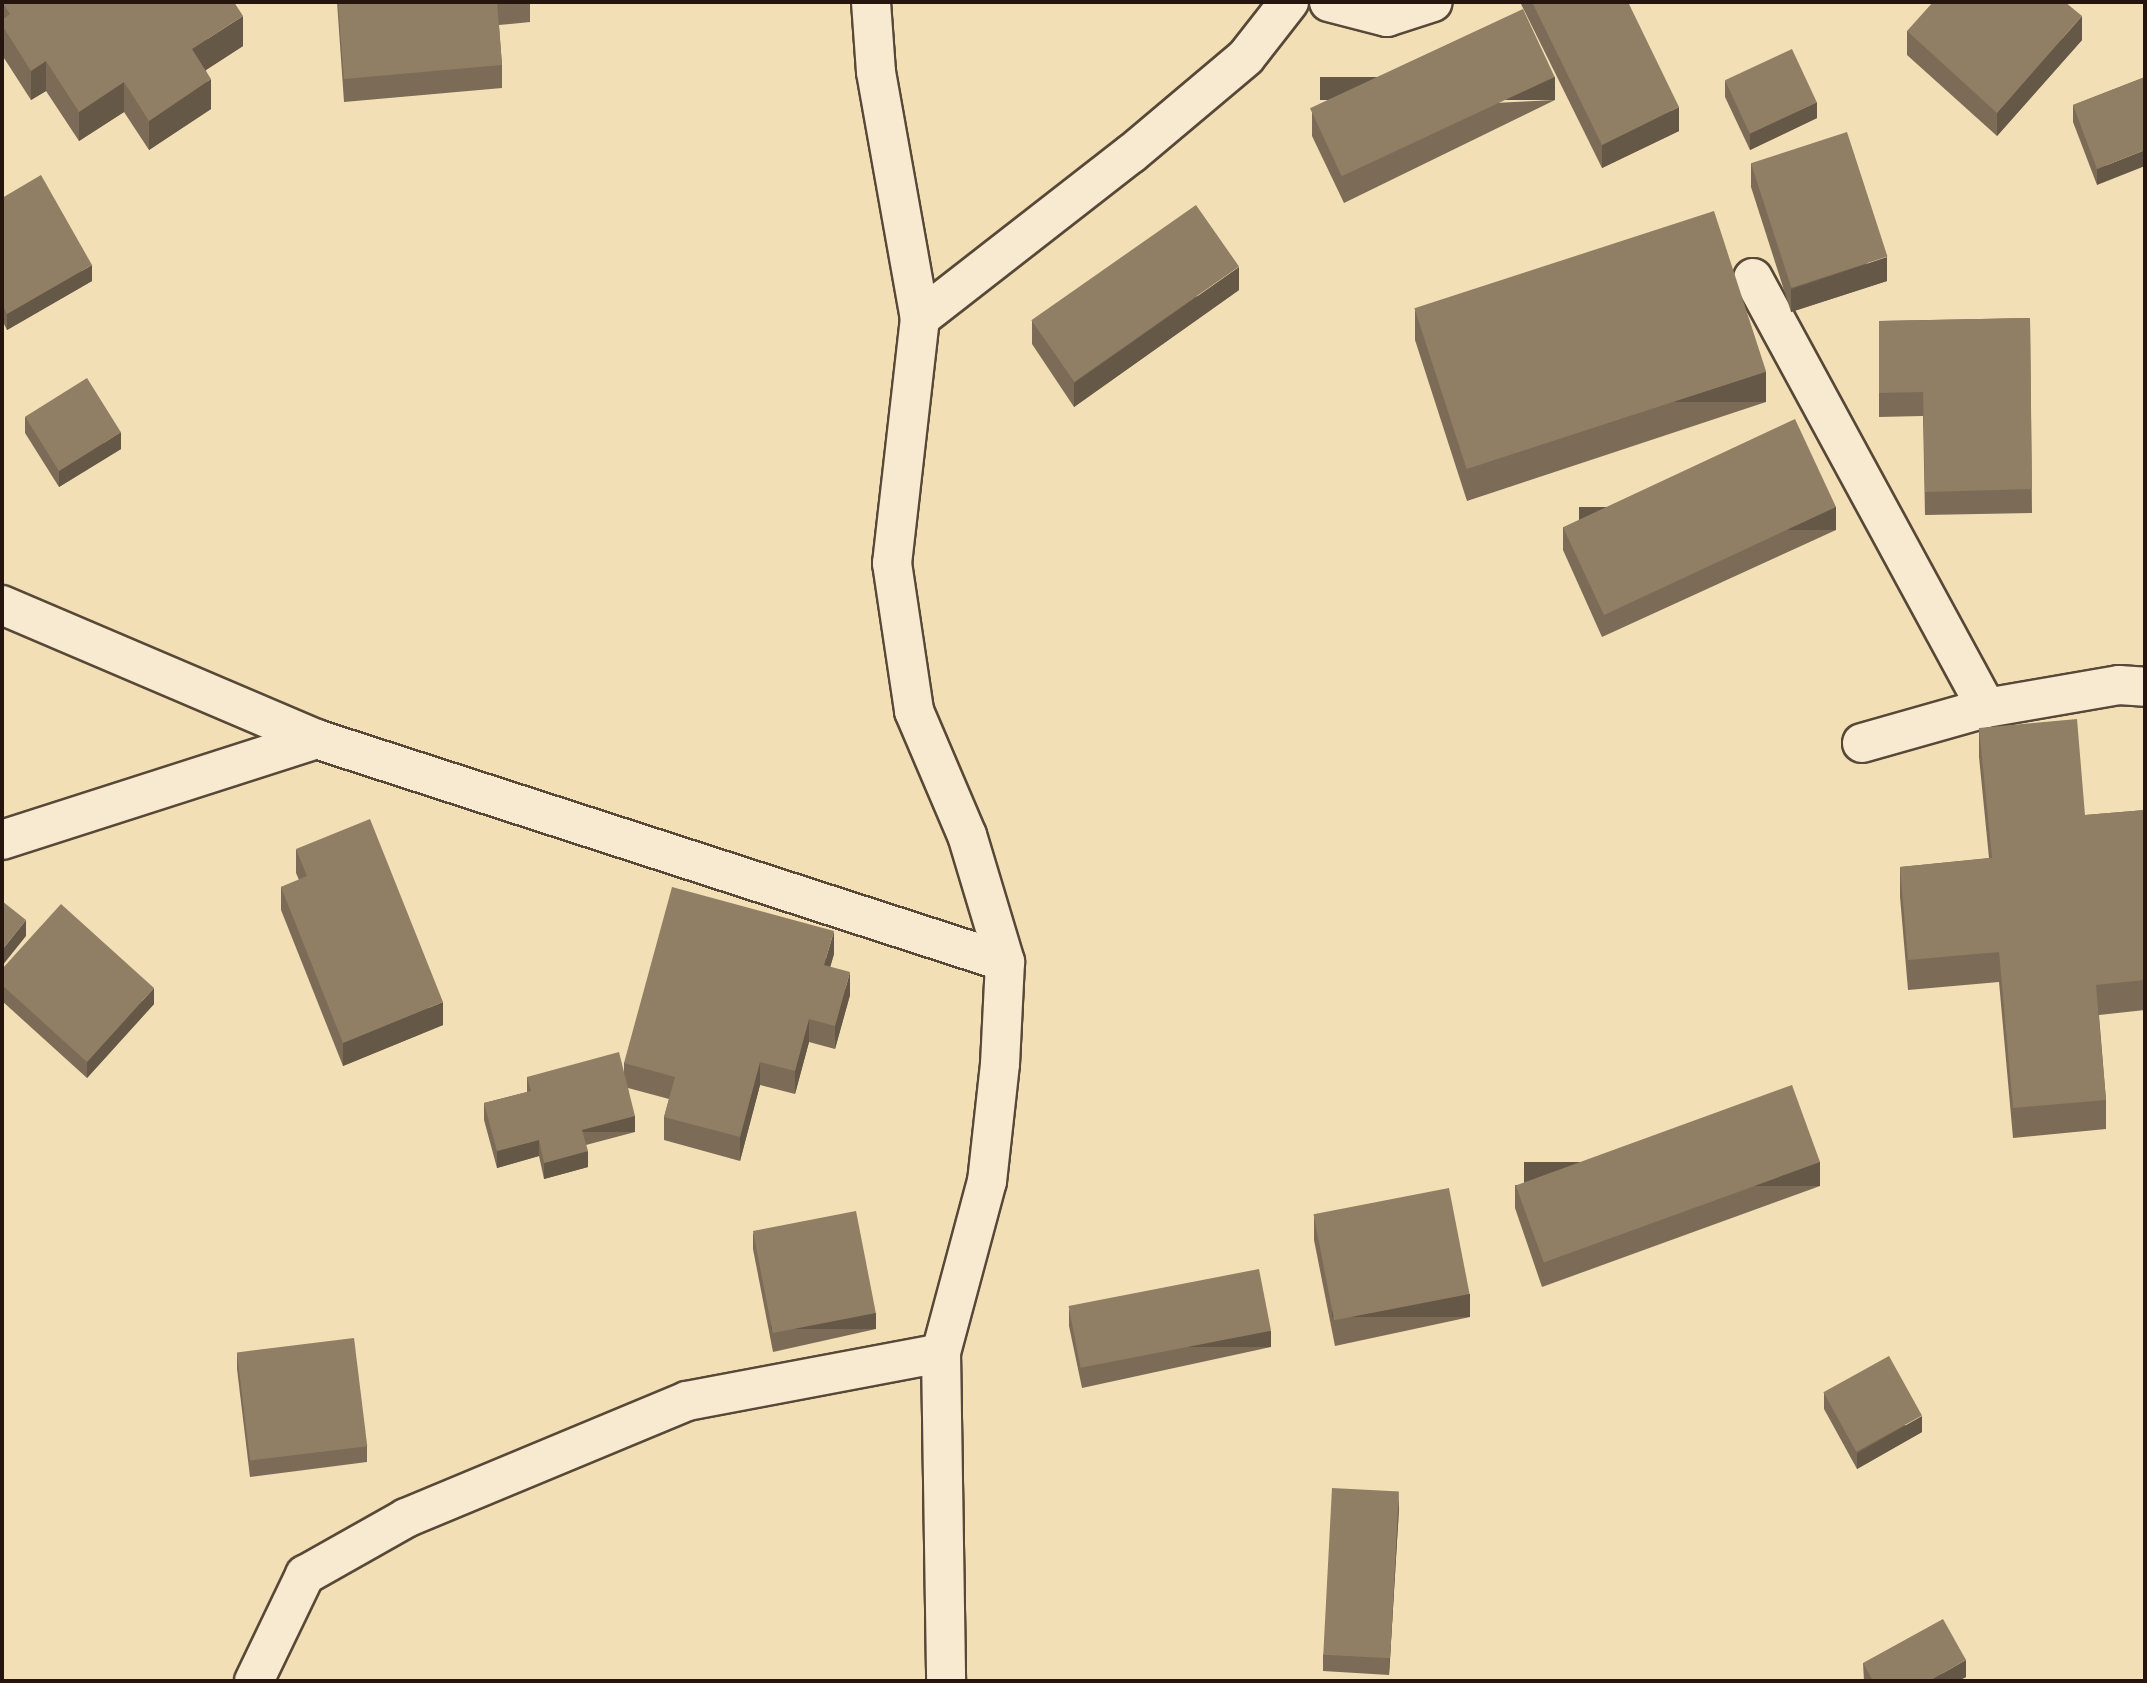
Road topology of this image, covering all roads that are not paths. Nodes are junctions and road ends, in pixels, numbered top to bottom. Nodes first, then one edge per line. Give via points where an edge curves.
1 (871, 2) edge
2 (1289, 2) edge
3 (1329, 2) edge
4 (1433, 2) edge
5 (1754, 278) dead end
6 (920, 318) junction
7 (2, 605) edge
8 (2145, 687) edge
9 (1986, 708) junction
10 (316, 739) junction
11 (1862, 743) dead end
12 (2, 840) edge
13 (1005, 962) junction
14 (941, 1353) junction
15 (254, 1681) edge
16 (946, 1681) edge

1 - 6 street via 876,72
2 - 6 street via 1246,57 1131,154
3 - 4 street via 1387,17
5 - 9 street
6 - 13 street via 892,562 914,711 967,835
7 - 10 street
8 - 9 street via 2119,685
9 - 11 street
10 - 12 street
10 - 13 street
13 - 14 street via 987,1181
14 - 15 street via 687,1401 405,1518 305,1575
14 - 16 street

